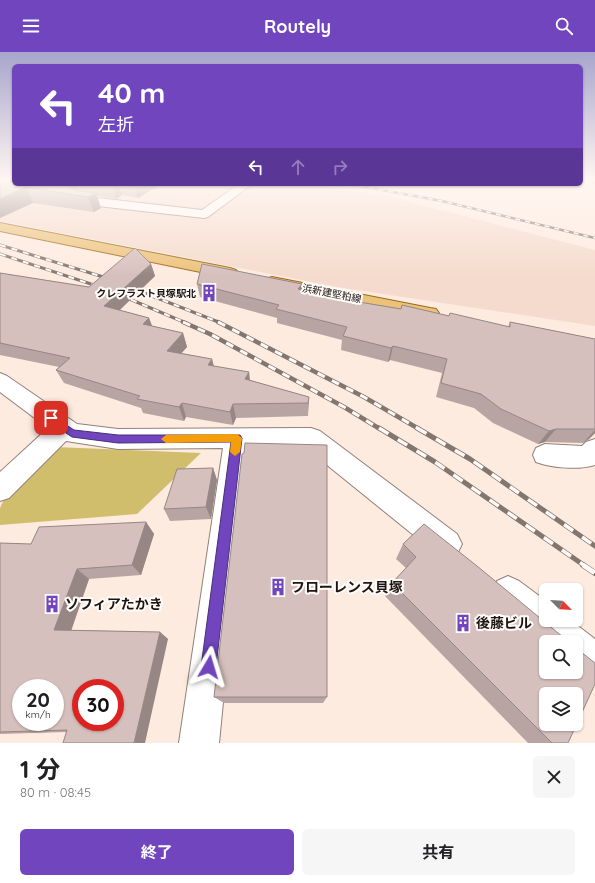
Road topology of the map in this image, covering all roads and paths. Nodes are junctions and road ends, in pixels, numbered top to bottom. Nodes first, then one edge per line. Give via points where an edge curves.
1 (180, 211) edge
2 (208, 211) edge
3 (0, 227) edge
4 (447, 316) edge
5 (0, 381) edge
6 (64, 428) junction
7 (237, 438) junction
8 (595, 449) edge
9 (545, 455) dead end
10 (0, 489) edge
11 (466, 559) edge
12 (491, 579) edge
13 (563, 635) edge
14 (583, 651) edge
15 (595, 660) edge
16 (199, 743) edge

1 - 2 street via 204,214
3 - 4 main road, 浜新建堅粕線
5 - 6 street
6 - 7 street via 72,433 118,439
6 - 10 street
7 - 11 street via 311,438
7 - 16 street
8 - 9 street via 587,457
12 - 13 street
14 - 15 street

